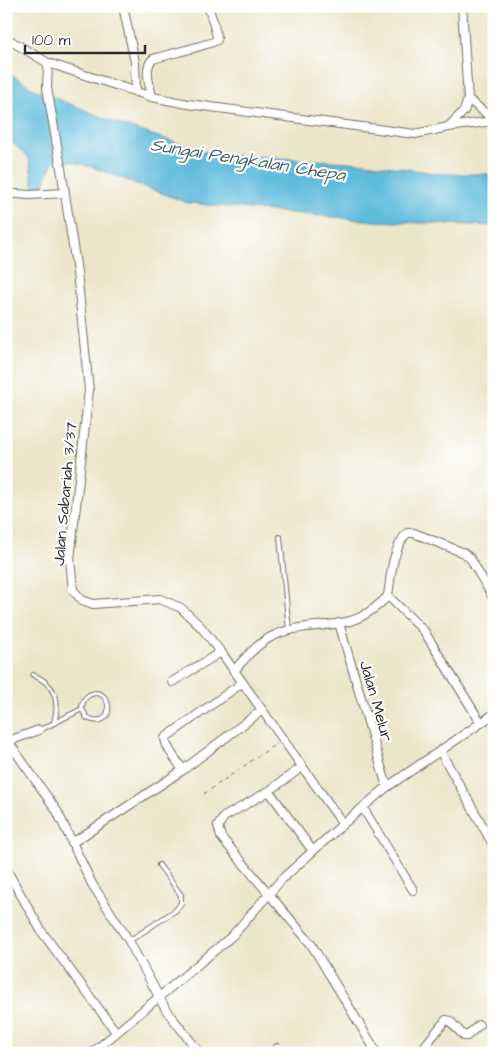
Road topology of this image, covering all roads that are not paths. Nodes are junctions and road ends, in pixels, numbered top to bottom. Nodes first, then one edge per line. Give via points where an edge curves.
1 (123, 6) edge
2 (208, 6) edge
3 (462, 6) edge
4 (6, 38) edge
5 (48, 63) junction
6 (136, 92) junction
7 (152, 97) junction
8 (468, 99) junction
9 (494, 121) edge
10 (448, 127) junction
11 (6, 193) edge
12 (65, 193) junction
13 (280, 537) dead end
14 (388, 596) junction
15 (494, 599) edge
16 (339, 623) junction
17 (289, 630) junction
18 (221, 652) junction
19 (234, 671) junction
20 (33, 675) dead end
21 (172, 682) dead end
22 (242, 683) junction
23 (82, 709) junction
24 (262, 710) junction
25 (494, 714) edge
26 (54, 723) junction
27 (481, 723) junction
28 (39, 730) joint
29 (7, 742) edge
30 (440, 751) junction
31 (302, 767) junction
32 (183, 770) junction
33 (387, 787) junction
34 (269, 791) junction
35 (363, 808) junction
36 (343, 824) junction
37 (72, 843) junction
38 (494, 846) edge
39 (312, 850) junction
40 (159, 865) dead end
41 (6, 869) edge
42 (413, 890) dead end
43 (269, 893) junction
44 (129, 941) junction
45 (159, 997) junction
46 (479, 1026) dead end
47 (116, 1032) junction
48 (277, 1046) dead end
49 (92, 1053) edge
50 (200, 1053) edge
51 (270, 1053) edge
52 (378, 1053) edge
53 (419, 1053) edge

1 - 6 street via 135,62
2 - 7 street via 218,40 150,61
3 - 8 street
4 - 5 street
5 - 6 street
5 - 12 street, Jalan Sabariah 3/37 via 47,88
6 - 7 street
7 - 10 street via 415,134
8 - 9 street
8 - 10 street via 464,111
9 - 10 street
11 - 12 street
12 - 18 street, Jalan Sabariah 3/37 via 89,390 70,559 73,590 82,600 93,604 160,599 181,608
13 - 17 lane
14 - 15 street via 392,567 400,544 407,533 414,533 464,553
14 - 16 street via 367,614
14 - 27 street via 424,631
16 - 17 street
16 - 33 street, Jalan Melur
17 - 19 street via 256,647
18 - 19 street, Jalan Sabariah 3/37
18 - 21 street
19 - 22 street, Jalan Sabariah 3/37
20 - 26 lane via 46,682 54,695 58,709
22 - 24 street, Jalan Sabariah 3/37
22 - 32 street via 165,738
23 - 23 lane via 87,718 98,721 108,714 109,704 101,695 94,694 85,699
23 - 26 lane
24 - 31 street, Jalan Sabariah 3/37
24 - 32 street
25 - 27 street
26 - 28 lane
27 - 30 street
28 - 29 street
29 - 37 street via 57,811
30 - 33 street
30 - 38 street
31 - 34 street
31 - 36 street, Jalan Sabariah 3/37
32 - 37 street
33 - 35 street
34 - 39 street
34 - 43 street via 224,817 218,826 221,837 232,852
35 - 36 street
35 - 42 street
36 - 39 street
37 - 44 street via 92,884
39 - 43 street
40 - 44 lane via 181,895 181,903 176,910
41 - 47 street via 42,932
43 - 45 street via 232,936
43 - 52 street via 311,944
44 - 45 street
45 - 47 street
45 - 50 street
46 - 53 street via 464,1036 450,1020 446,1020
47 - 49 street
48 - 51 lane

